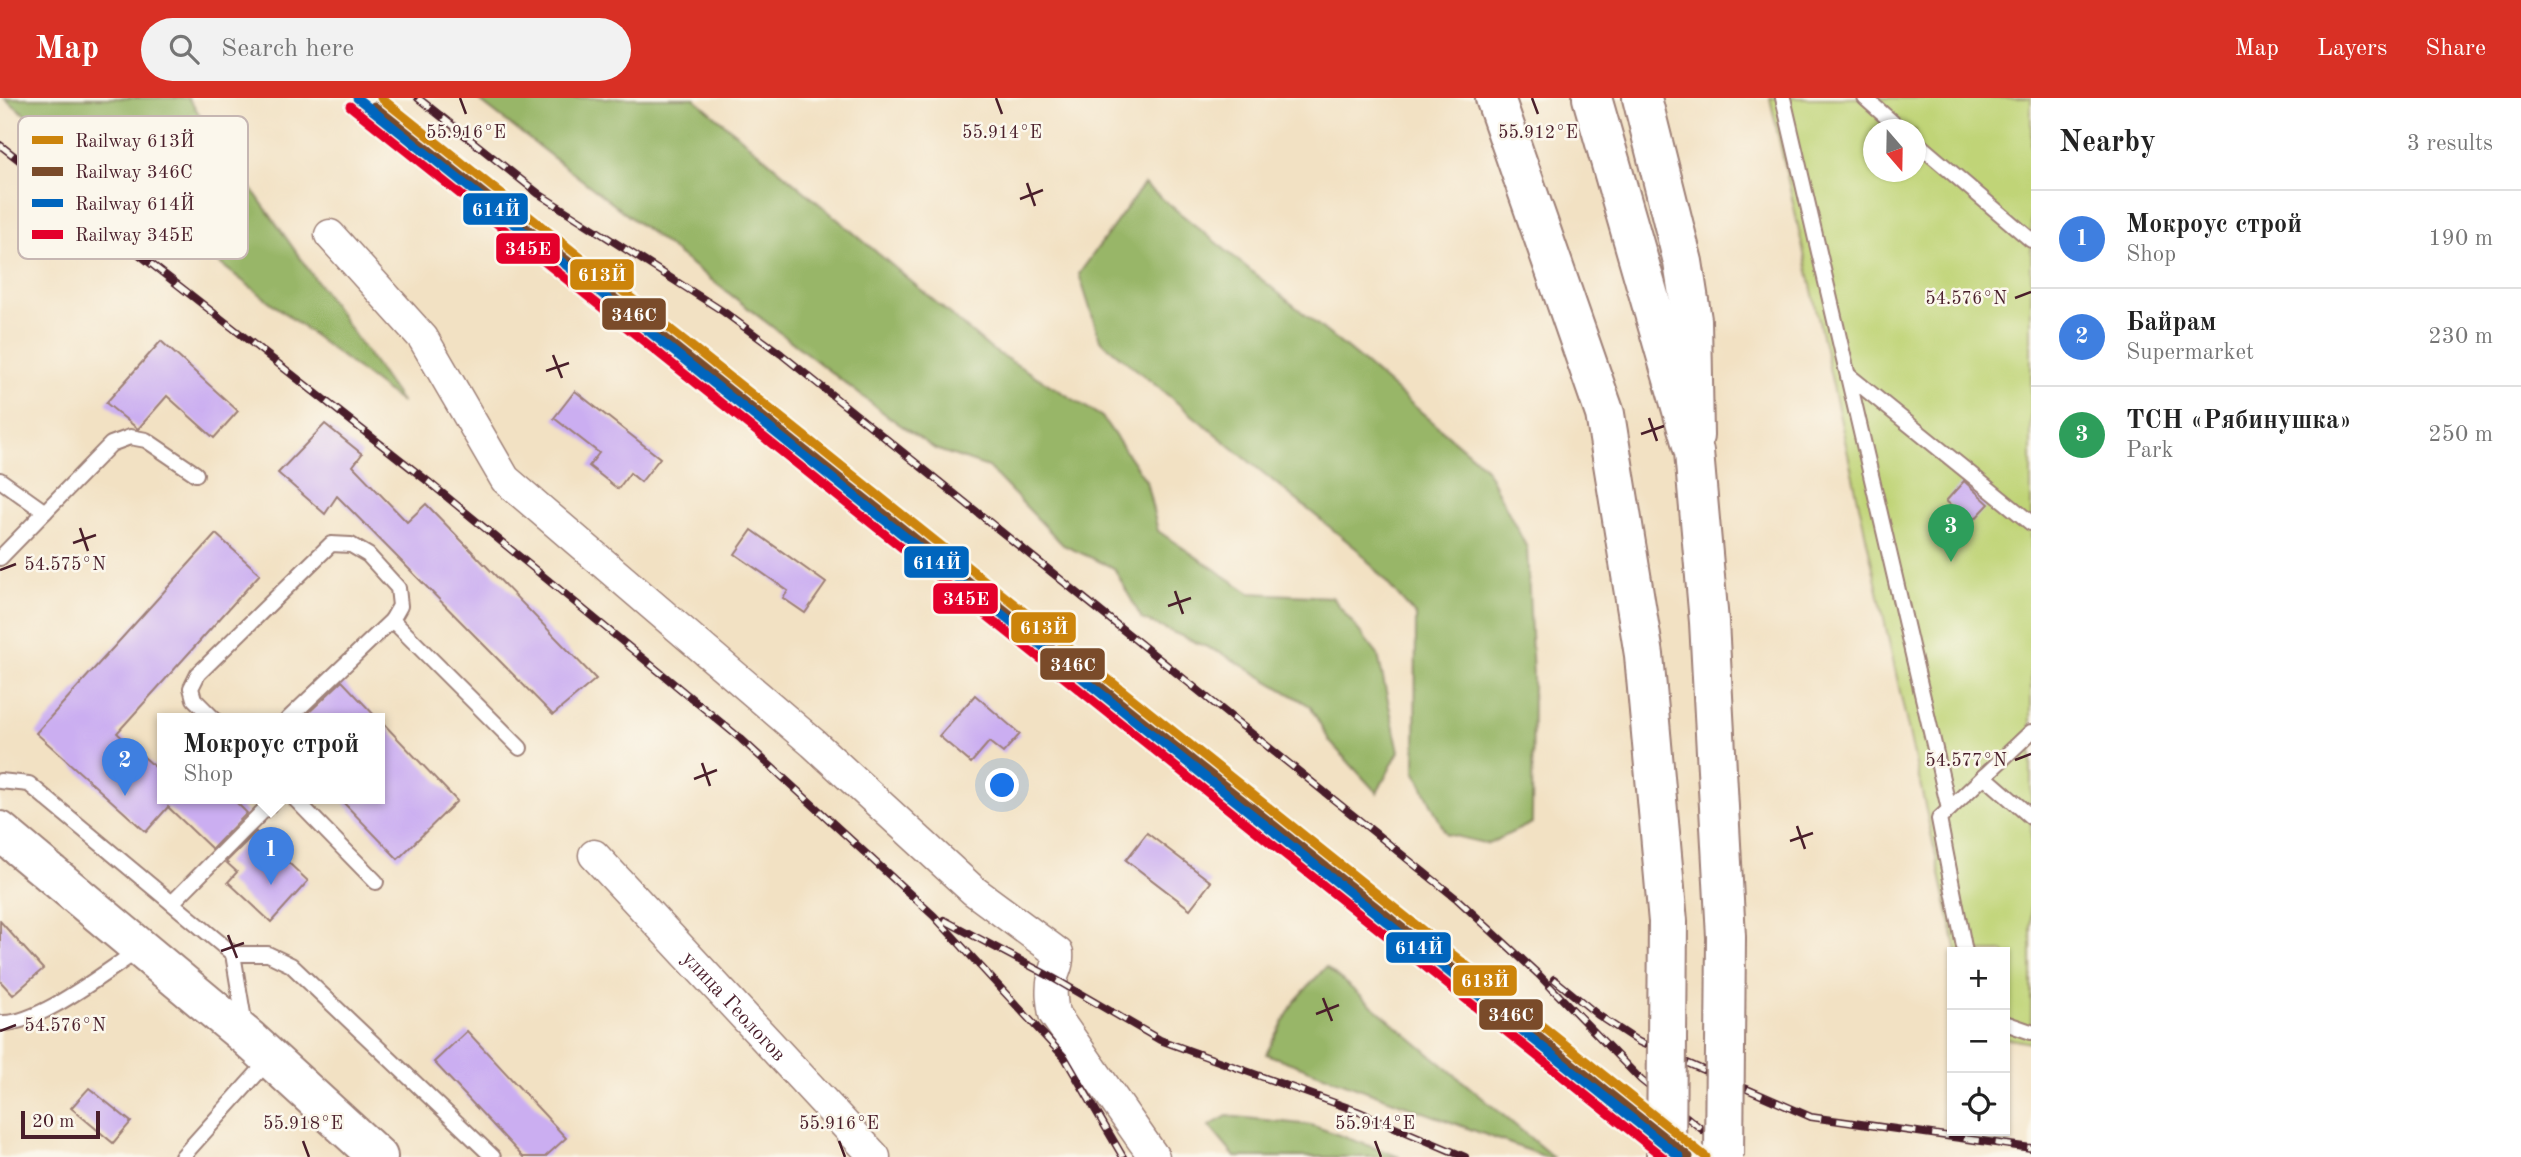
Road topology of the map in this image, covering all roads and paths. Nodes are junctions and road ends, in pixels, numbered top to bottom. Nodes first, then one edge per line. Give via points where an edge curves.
1 (1495, 98) edge
2 (1592, 98) edge
3 (1642, 98) edge
4 (1783, 98) edge
5 (1865, 98) edge
6 (1889, 119) edge
7 (1926, 151) edge
8 (330, 235) dead end
9 (2031, 240) edge
10 (1848, 375) junction
11 (1695, 452) junction
12 (196, 474) dead end
13 (0, 480) edge
14 (45, 512) junction
15 (2031, 523) edge
16 (0, 558) edge
17 (392, 620) junction
18 (208, 713) edge
19 (294, 713) edge
20 (2031, 732) edge
21 (520, 748) dead end
22 (1984, 776) junction
23 (0, 781) edge
24 (270, 804) edge
25 (300, 804) edge
26 (1949, 809) junction
27 (2031, 817) edge
28 (0, 831) edge
29 (594, 855) dead end
30 (376, 882) dead end
31 (172, 903) junction
32 (1964, 947) edge
33 (142, 948) junction
34 (233, 954) junction
35 (0, 1023) edge
36 (2010, 1025) edge
37 (2031, 1031) edge
38 (259, 1049) junction
39 (182, 1157) edge
40 (378, 1157) edge
41 (493, 1157) edge
42 (875, 1157) edge
43 (1154, 1157) edge
44 (1666, 1157) edge
45 (1724, 1157) edge

1 - 44 main road, bridge via 1605,414 1644,656 1668,922
2 - 11 main road
3 - 11 main road via 1669,198 1692,320
4 - 10 lane
5 - 6 lane
7 - 9 lane
8 - 43 street via 423,338 505,478 813,743 974,891 1058,953 1051,998 1054,1014
10 - 15 lane
10 - 26 lane
11 - 45 main road, bridge via 1726,937
12 - 14 lane via 146,440 130,437 111,444
13 - 14 lane
14 - 16 lane
17 - 18 lane via 400,606 398,588 368,555 351,545 331,544 198,674 191,688 194,699
17 - 19 lane
17 - 21 lane
20 - 22 lane
22 - 26 lane
22 - 27 lane
23 - 31 lane via 29,784
24 - 31 lane
25 - 30 lane
26 - 32 lane via 1939,819
28 - 33 main road
29 - 42 street, улица Геологов
31 - 34 lane
33 - 35 lane via 42,1011 10,1024
33 - 38 main road
34 - 38 lane
34 - 41 lane via 268,954 291,965
36 - 37 lane
38 - 39 lane
38 - 40 main road

